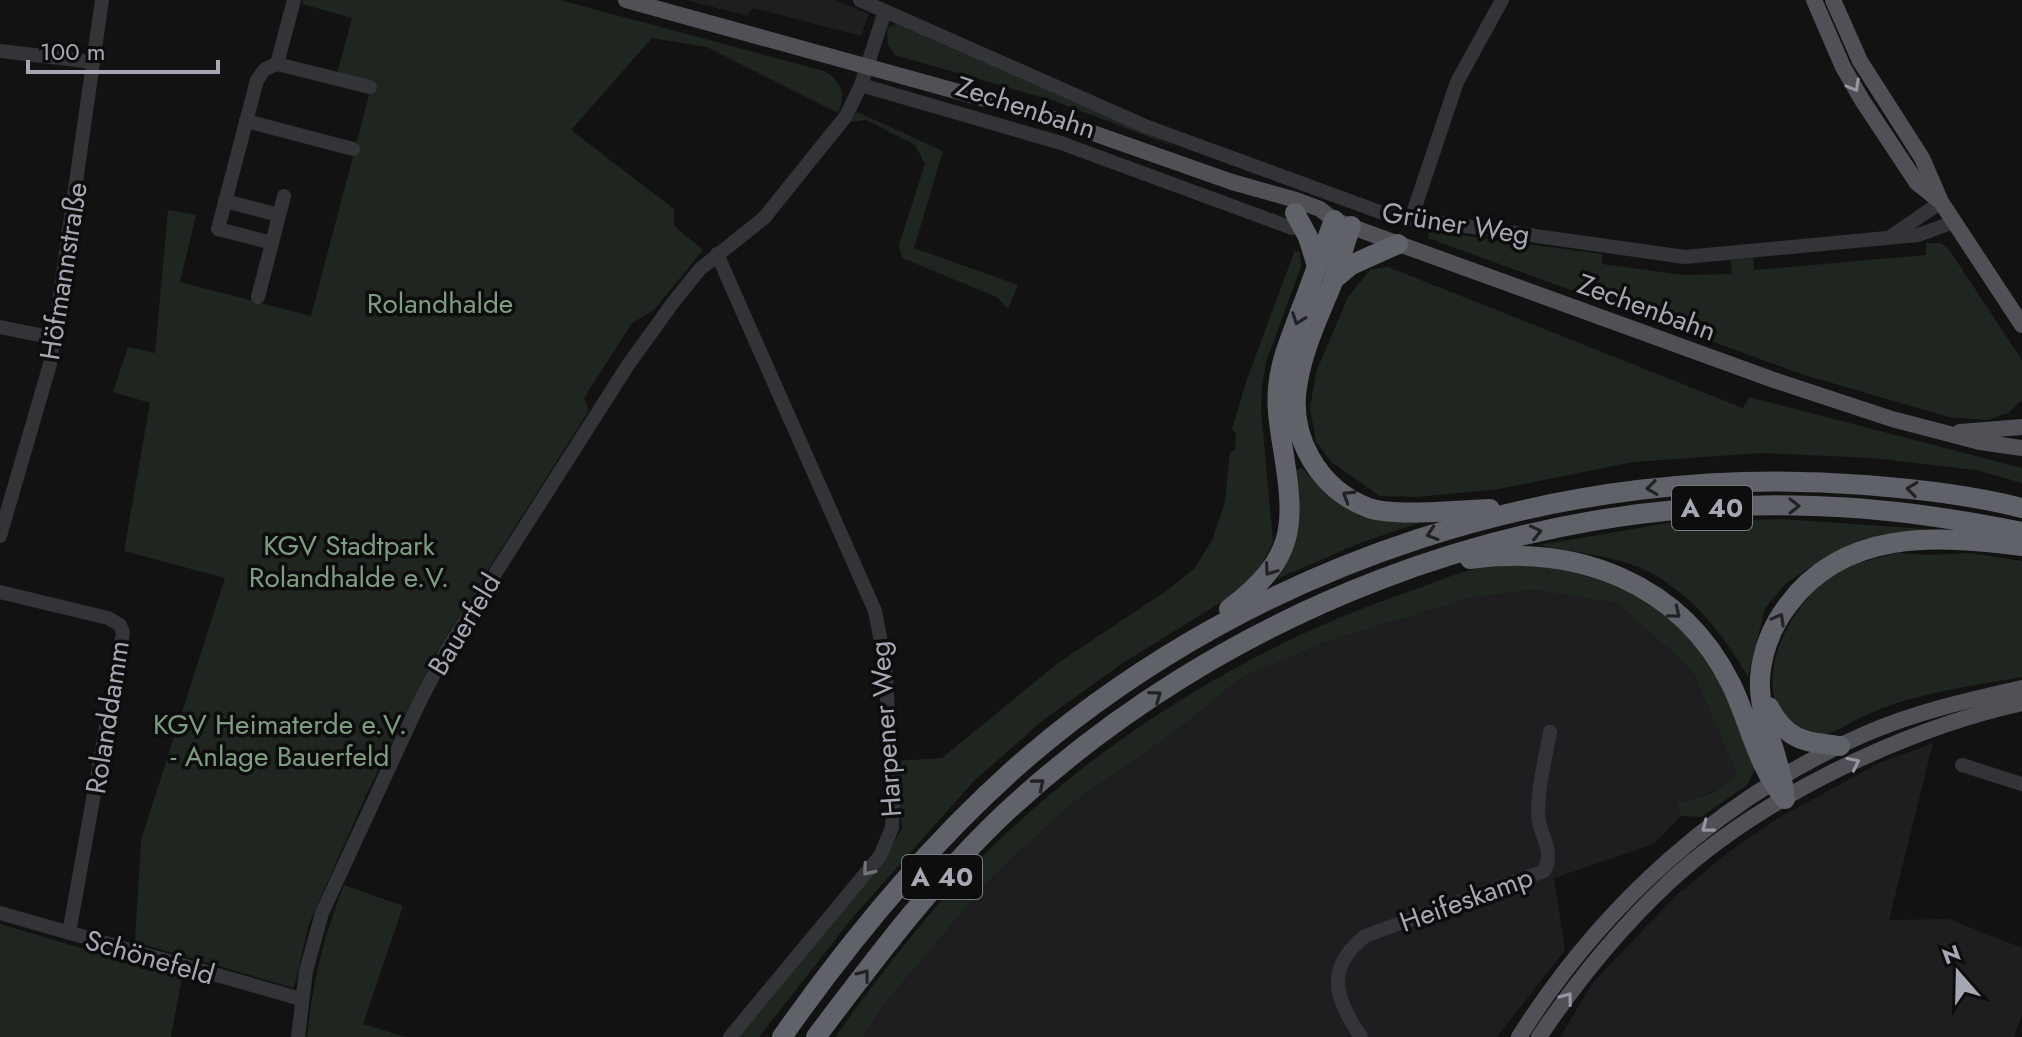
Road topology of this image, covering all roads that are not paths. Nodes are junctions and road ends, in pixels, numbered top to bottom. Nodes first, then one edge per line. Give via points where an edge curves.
1 (102, 0) edge
2 (294, 0) edge
3 (626, 0) edge
4 (860, 0) edge
5 (1502, 0) edge
6 (1814, 0) edge
7 (1833, 0) edge
8 (885, 11) junction
9 (0, 51) edge
10 (93, 62) junction
11 (277, 64) junction
12 (868, 65) junction
13 (861, 85) junction
14 (370, 87) dead end
15 (246, 121) junction
16 (353, 149) dead end
17 (1232, 182) junction
18 (284, 196) dead end
19 (225, 201) junction
20 (1941, 202) junction
21 (279, 215) junction
22 (1411, 219) junction
23 (1293, 221) junction
24 (1954, 222) junction
25 (1342, 223) junction
26 (1889, 237) junction
27 (272, 243) junction
28 (1398, 244) junction
29 (717, 254) junction
30 (1317, 266) junction
31 (1333, 280) junction
32 (258, 297) dead end
33 (2022, 325) edge
34 (0, 327) edge
35 (54, 338) junction
36 (2018, 424) edge
37 (1946, 433) junction
38 (2020, 450) edge
39 (1534, 506) junction
40 (2022, 508) edge
41 (2022, 532) edge
42 (0, 536) edge
43 (2022, 546) edge
44 (1407, 568) junction
45 (0, 592) edge
46 (1174, 652) junction
47 (2022, 688) edge
48 (1761, 693) junction
49 (2022, 703) edge
50 (1550, 732) dead end
51 (1840, 746) junction
52 (1962, 765) dead end
53 (1777, 780) junction
54 (2022, 784) edge
55 (1785, 799) junction
56 (0, 913) edge
57 (69, 933) junction
58 (301, 999) junction
59 (298, 1037) edge
60 (730, 1037) edge
61 (782, 1037) edge
62 (816, 1037) edge
63 (1361, 1037) edge
64 (1519, 1037) edge
65 (1539, 1037) edge

1 - 10 street, Höfmannstraße
2 - 11 street
3 - 12 main road, Zechenbahn
4 - 8 street, Grüner Weg
5 - 22 street via 1457,82
6 -> 20 main road via 1862,100 1917,183
7 - 20 main road via 1860,61 1922,158
8 - 12 street, Bauerfeld
8 - 22 street, Grüner Weg via 1145,126 1293,182
9 - 10 street
10 - 35 street, Höfmannstraße
11 - 14 street
11 - 15 street via 260,74
12 - 13 street, Bauerfeld
12 - 17 main road, Zechenbahn via 1039,114
13 - 23 street, Zechenbahn via 1061,143
13 - 29 street, Bauerfeld via 846,116 764,218
15 - 16 street
15 - 19 street
17 - 23 main road, Zechenbahn
17 - 25 main road, Zechenbahn via 1296,200
18 - 21 street
19 - 21 street
19 - 27 street via 218,229
20 - 24 main road
20 - 26 street, Grüner Weg
21 - 27 street
22 - 26 street, Grüner Weg via 1685,257
23 - 25 main road, Zechenbahn
23 - 30 highway via 1308,237
24 - 26 street, Grüner Weg via 1927,233
24 - 33 main road
25 - 28 main road, Zechenbahn
25 - 30 highway
25 - 31 highway
27 - 32 street
28 - 31 highway via 1351,265
28 - 37 main road, Zechenbahn via 1771,379
29 - 58 street, Bauerfeld via 651,332 447,649 322,913
29 -> 60 street, Harpener Weg via 875,611 885,662 893,799 892,828 880,856
30 -> 46 highway via 1282,361 1278,389 1290,488 1287,540 1273,570 1255,589
39 -> 31 highway via 1371,509 1322,477 1296,420 1297,384
34 - 35 street
35 - 42 street, Höfmannstraße
36 - 37 main road, Zechenbahn
37 - 38 main road, Zechenbahn
40 -> 39 highway, A 40 via 1819,481 1668,486
39 -> 46 highway, A 40 via 1345,565 1262,602
44 -> 41 highway, A 40 via 1555,528 1734,506 1877,510
48 -> 43 highway via 1766,645 1781,615 1801,587 1828,565 1859,550 1909,540
44 -> 53 highway via 1533,555 1575,561 1644,588 1711,648
62 -> 44 highway, A 40 via 937,883 1006,813 1092,740 1248,640
45 - 57 street, Rolanddamm via 108,618 123,633
46 - 61 highway, A 40 via 1029,756 959,823 896,890
47 - 51 main road via 1922,712
48 - 51 highway via 1777,723 1791,736
48 - 53 highway
55 -> 49 main road via 1921,734
50 - 63 street, Heifeskamp via 1538,809 1549,855 1544,871 1365,936 1350,948 1338,974 1338,991
51 - 53 main road
52 - 54 street
53 - 55 highway
53 -> 64 main road via 1708,826 1646,879 1585,945
65 -> 55 main road via 1563,1001 1668,883 1716,843
56 - 57 street, Schönefeld
57 - 58 street, Schönefeld
58 - 59 street, Bauerfeld

